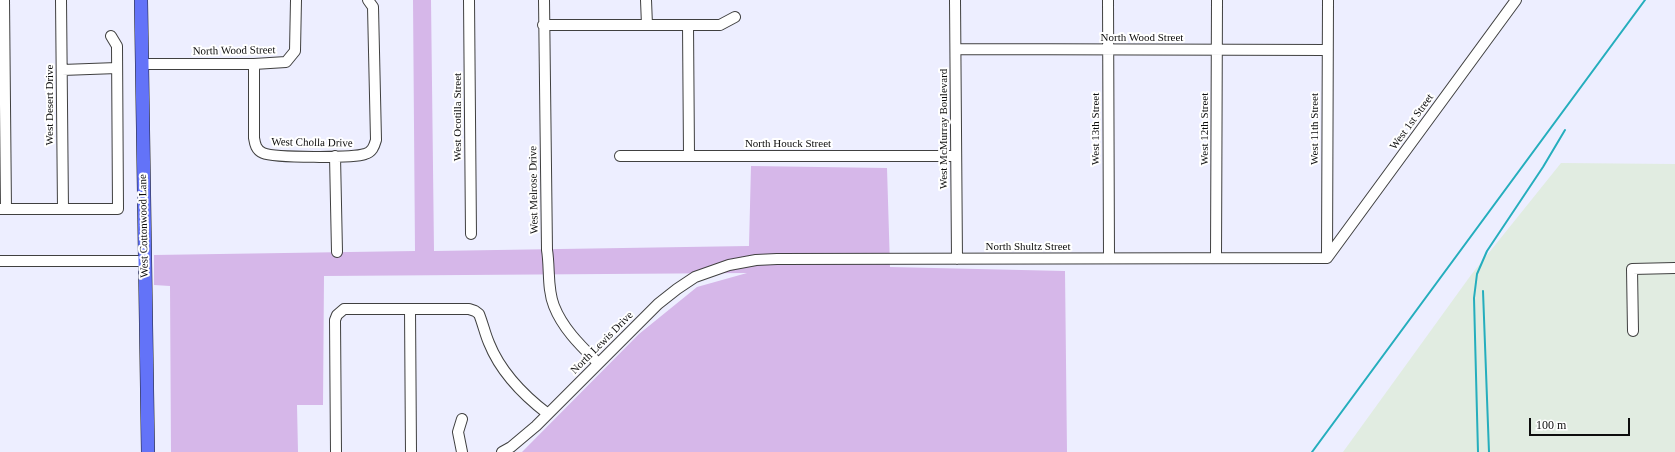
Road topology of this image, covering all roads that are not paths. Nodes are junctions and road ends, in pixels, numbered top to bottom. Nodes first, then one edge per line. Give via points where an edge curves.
1 (4, 0) edge
2 (61, 0) edge
3 (141, 0) edge
4 (296, 0) edge
5 (368, 0) edge
6 (469, 0) edge
7 (544, 0) edge
8 (646, 0) edge
9 (955, 0) edge
10 (1108, 0) edge
11 (1217, 0) edge
12 (1328, 0) edge
13 (1516, 0) edge
14 (735, 17) dead end
15 (543, 25) junction
16 (647, 25) junction
17 (688, 25) junction
18 (111, 36) dead end
19 (956, 49) junction
20 (1108, 50) junction
21 (1218, 50) junction
22 (1327, 50) junction
23 (142, 64) junction
24 (254, 64) junction
25 (117, 68) junction
26 (62, 70) junction
27 (335, 156) junction
28 (620, 156) dead end
29 (689, 156) junction
30 (956, 156) junction
31 (3, 209) edge
32 (63, 209) junction
33 (471, 234) dead end
34 (337, 252) dead end
35 (1109, 258) junction
36 (1216, 258) junction
37 (1327, 258) junction
38 (957, 259) junction
39 (0, 261) edge
40 (145, 261) junction
41 (729, 265) joint
42 (1675, 268) edge
43 (410, 309) junction
44 (1633, 331) dead end
45 (598, 363) junction
46 (548, 414) junction
47 (462, 419) dead end
48 (148, 452) edge
49 (336, 452) edge
50 (411, 452) edge
51 (462, 452) edge
52 (502, 452) edge

1 - 31 street
2 - 26 street, West Desert Drive
3 - 23 main road, West Cottonwood Lane
4 - 24 street, North Wood Street via 295,51 286,62
5 - 27 street, West Cholla Drive via 373,7 376,140 372,151 366,154
6 - 33 street, West Ocotilla Street
7 - 15 street, West Melrose Drive
8 - 16 street
9 - 19 street, West McMurray Boulevard
10 - 20 street, West 13th Street
11 - 21 street, West 12th Street
12 - 22 street, West 11th Street
13 - 37 street, West 1st Street
14 - 17 street via 720,25
15 - 16 street
15 - 45 street, West Melrose Drive via 547,250 553,306 570,334
16 - 17 street
17 - 29 street
18 - 25 street via 117,46
19 - 20 street, North Wood Street
19 - 30 street, West McMurray Boulevard
20 - 21 street, North Wood Street
20 - 35 street, West 13th Street
21 - 22 street, North Wood Street
21 - 36 street, West 12th Street
22 - 37 street, West 11th Street
23 - 24 street, North Wood Street
23 - 40 main road, West Cottonwood Lane
24 - 27 street, West Cholla Drive via 254,138 259,151 272,156
25 - 26 street
25 - 32 street via 118,209
26 - 32 street, West Desert Drive
27 - 34 street
28 - 29 street, North Houck Street
29 - 30 street, North Houck Street
30 - 38 street, West McMurray Boulevard
31 - 32 street
35 - 36 street, North Shultz Street
35 - 38 street, North Shultz Street
36 - 37 street, North Shultz Street
38 - 41 street, North Shultz Street via 777,259
39 - 40 street
40 - 48 main road, West Cottonwood Lane
41 - 45 street, North Lewis Drive via 695,277 677,289 658,304
42 - 44 street via 1632,269
43 - 46 street via 470,309 479,314 489,344 507,375 524,394
43 - 49 street via 350,309 341,311 335,320
43 - 50 street
45 - 46 street, North Lewis Drive
46 - 52 street, North Lewis Drive
47 - 51 street via 458,432

